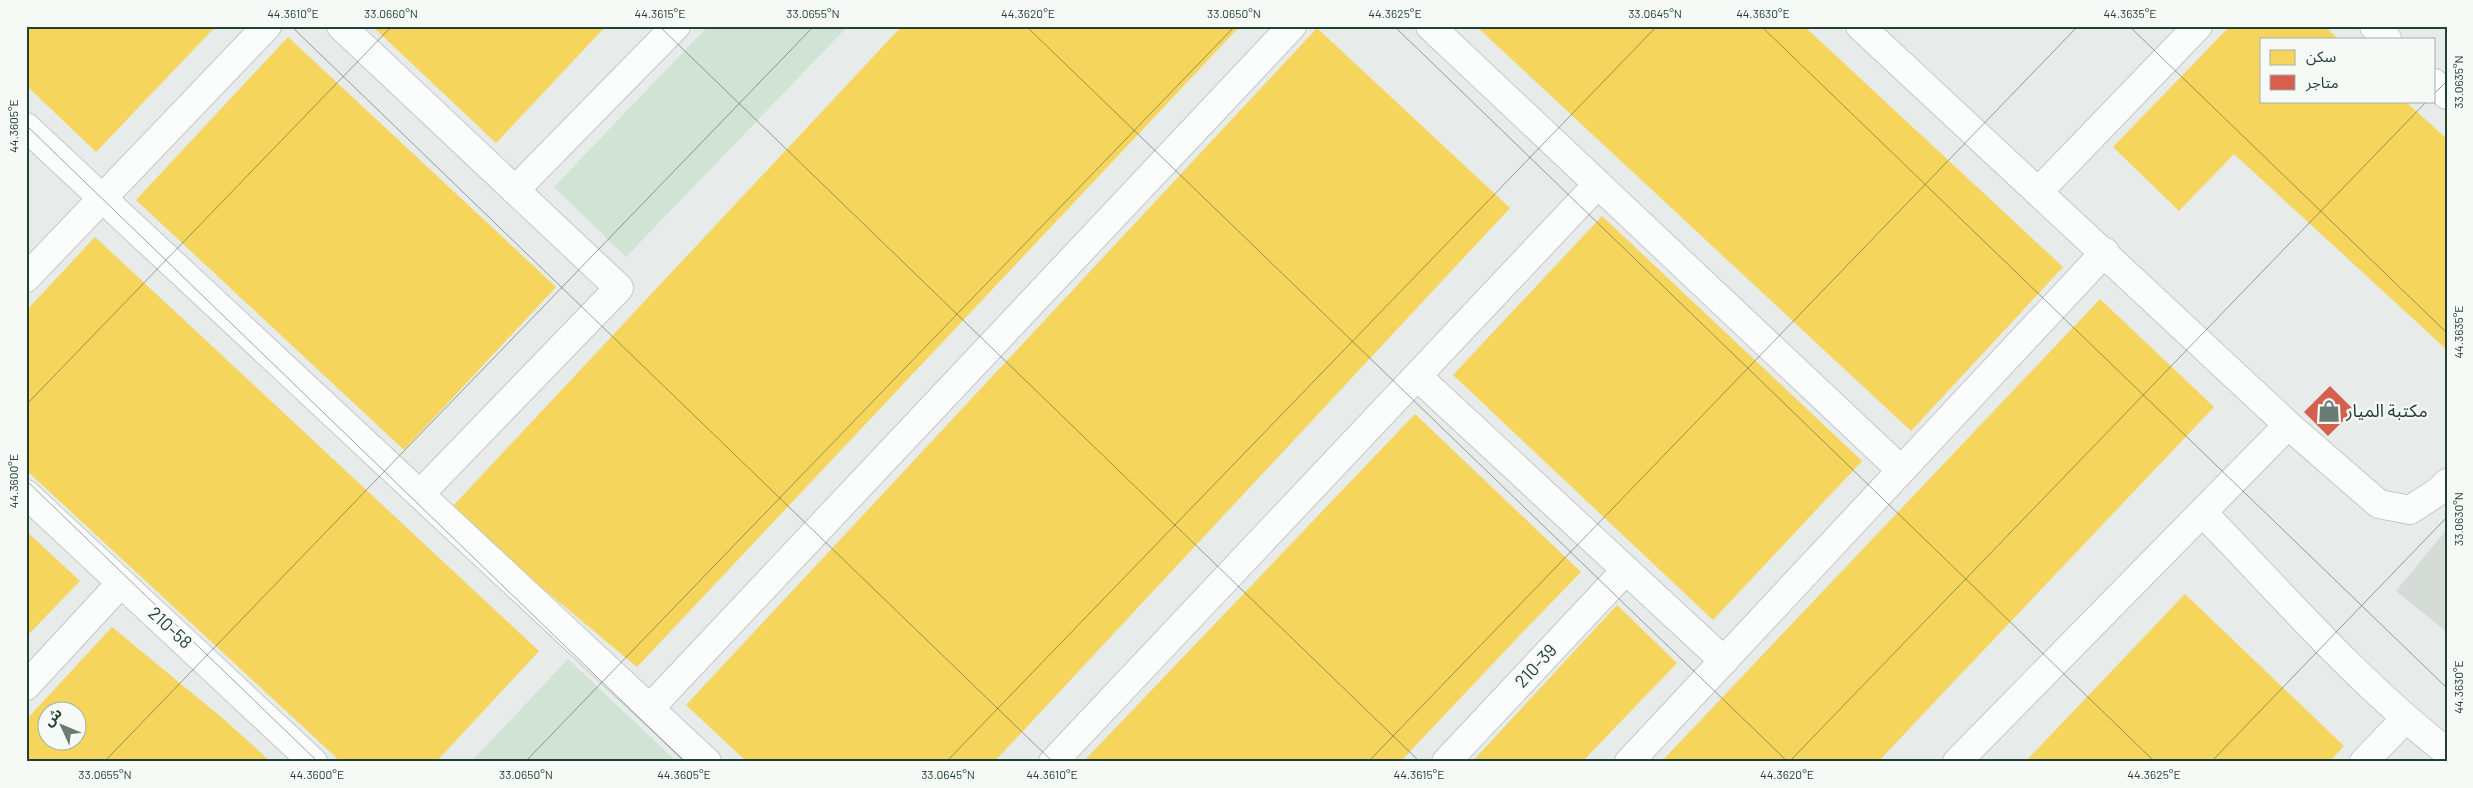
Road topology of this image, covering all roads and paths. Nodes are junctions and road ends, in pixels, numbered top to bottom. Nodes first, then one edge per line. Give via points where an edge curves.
1 (267, 26) edge
2 (341, 26) edge
3 (676, 26) edge
4 (1292, 26) edge
5 (1430, 26) edge
6 (1860, 26) edge
7 (2198, 26) edge
8 (2374, 26) edge
9 (2386, 38) edge
10 (2436, 85) edge
11 (2447, 95) edge
12 (26, 127) edge
13 (1598, 184) junction
14 (516, 190) junction
15 (2038, 192) junction
16 (102, 198) junction
17 (2105, 252) junction
18 (26, 278) edge
19 (1416, 376) junction
20 (2288, 425) junction
21 (1901, 470) junction
22 (2447, 483) edge
23 (26, 494) edge
24 (420, 494) junction
25 (2203, 513) junction
26 (1626, 570) junction
27 (121, 583) junction
28 (1724, 661) junction
29 (26, 686) edge
30 (650, 708) junction
31 (2405, 719) junction
32 (2447, 752) edge
33 (313, 762) edge
34 (707, 762) edge
35 (1053, 762) edge
36 (1446, 762) edge
37 (1629, 762) edge
38 (1957, 762) edge
39 (2364, 762) edge

1 - 16 street
2 - 14 street
3 - 14 street
4 - 30 street
5 - 13 street
6 - 15 street
7 - 15 street
8 - 9 street
10 - 11 street
12 - 16 street
13 - 19 street
13 - 21 street
14 - 24 street via 619,288
15 - 17 street
16 - 18 street
16 - 24 street
17 - 20 street
17 - 21 street
19 - 26 street
19 - 35 street
20 - 22 street via 2379,504 2410,510
20 - 25 street
21 - 28 street
23 - 27 street, 210-58
24 - 30 street
25 - 31 street
25 - 38 street
26 - 28 street
26 - 36 street, 210-39
27 - 29 street
27 - 33 street, 210-58
28 - 37 street
30 - 34 street
31 - 32 street
31 - 39 street

